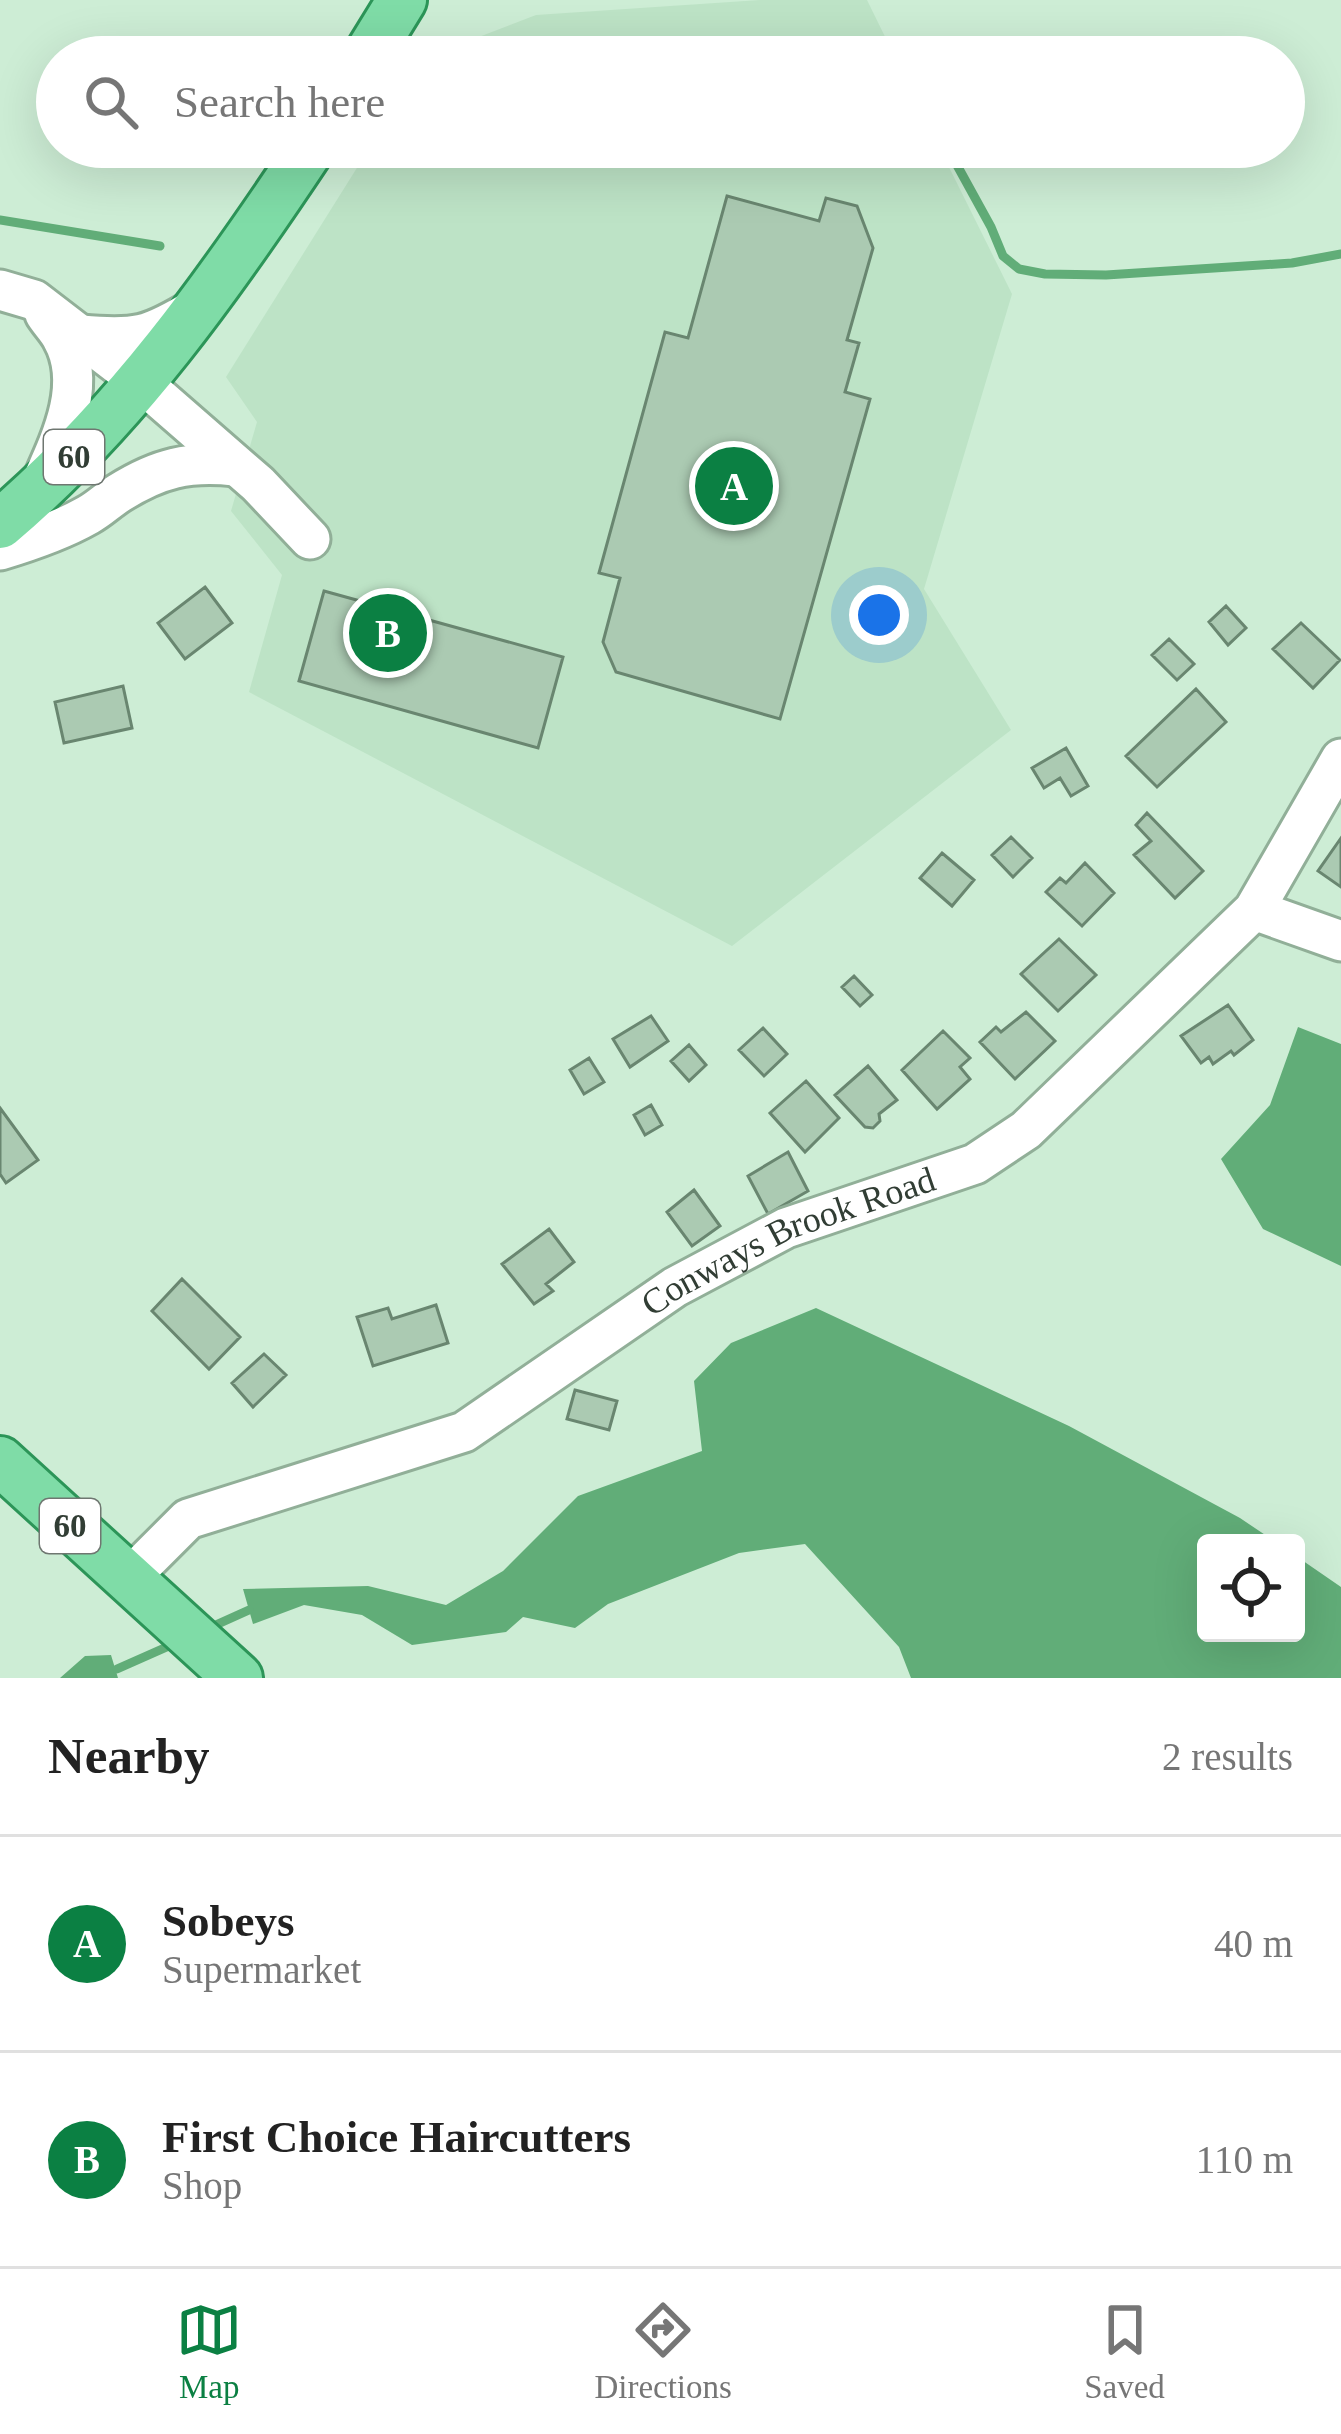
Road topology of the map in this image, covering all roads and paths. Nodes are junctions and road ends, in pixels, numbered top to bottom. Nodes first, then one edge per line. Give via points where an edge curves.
1 (402, 0) edge
2 (381, 36) edge
3 (297, 168) edge
4 (17, 295) edge
5 (206, 302) junction
6 (81, 335) junction
7 (142, 382) junction
8 (235, 466) junction
9 (18, 509) edge
10 (310, 538) dead end
11 (0, 550) edge
12 (1341, 759) edge
13 (1254, 910) junction
14 (1341, 941) edge
15 (0, 1461) edge
16 (135, 1585) junction
17 (222, 1664) edge

1 - 2 main road
3 - 5 main road, 60
4 - 6 street
4 - 9 street via 64,340 72,369 61,441
5 - 6 street via 161,329 121,339
5 - 7 main road, 60
6 - 7 street
7 - 8 street
7 - 9 main road, 60
8 - 10 street
8 - 11 street via 180,465 149,476 73,522
12 - 13 street, Conways Brook Road
13 - 14 street
13 - 16 street, Conways Brook Road via 1026,1130 975,1164 786,1228 675,1287 464,1432 188,1519
15 - 16 main road, 60
16 - 17 main road, 60

